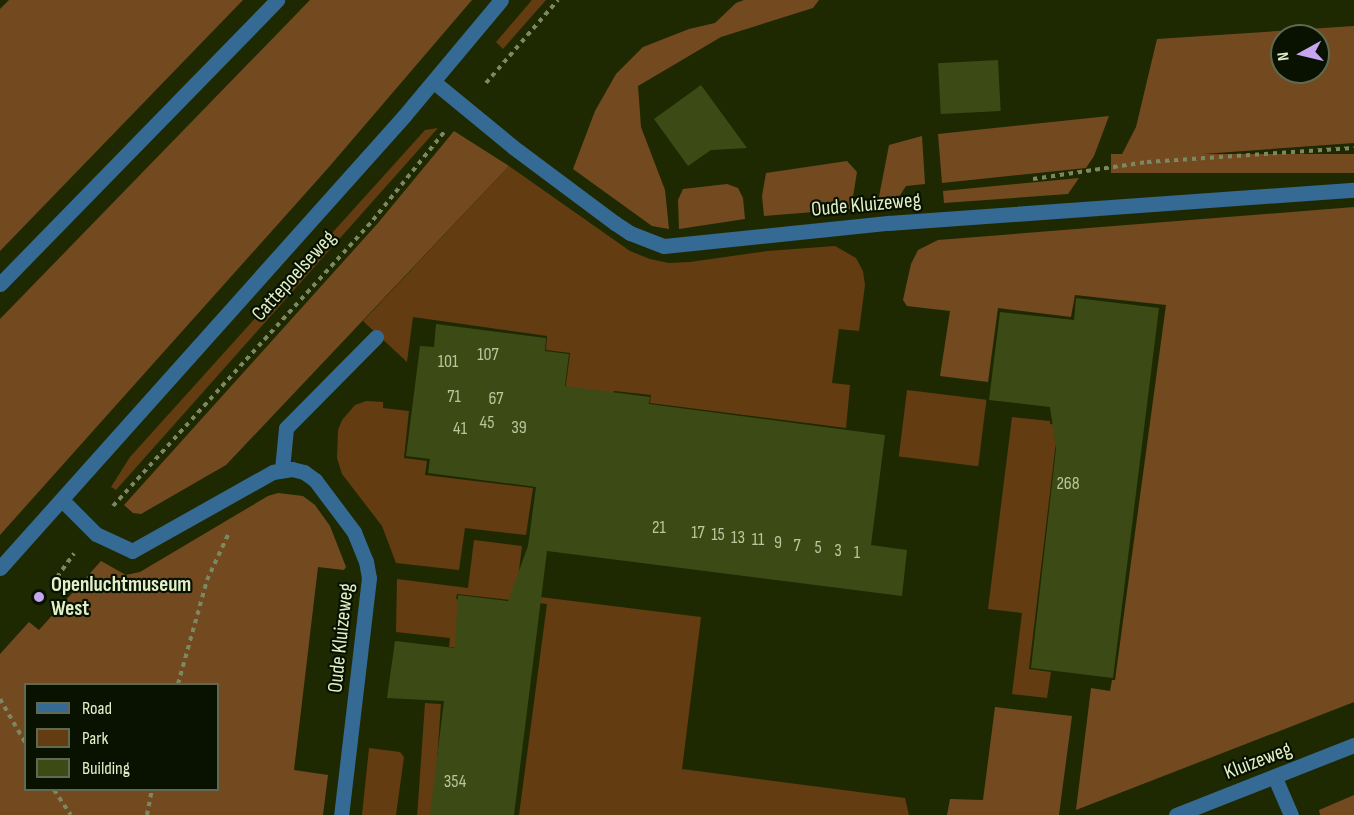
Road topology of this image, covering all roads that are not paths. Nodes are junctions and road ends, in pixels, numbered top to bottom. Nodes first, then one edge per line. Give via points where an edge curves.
1 (277, 0) edge
2 (501, 0) edge
3 (434, 82) junction
4 (1354, 190) edge
5 (0, 284) edge
6 (376, 337) dead end
7 (282, 469) junction
8 (62, 500) junction
9 (0, 568) edge
10 (1354, 745) edge
11 (1275, 778) junction
12 (341, 815) edge
13 (1176, 815) edge
14 (1291, 815) edge

1 - 5 street
2 - 3 street, Cattepoelseweg
3 - 4 street, Oude Kluizeweg via 615,223 664,246 888,223
3 - 8 street, Cattepoelseweg
6 - 7 street via 286,428
7 - 8 street via 137,549 125,549 93,530
7 - 12 street, Oude Kluizeweg via 304,472 315,480 354,532 369,578
8 - 9 street, Cattepoelseweg
10 - 11 street, Kluizeweg
11 - 13 street, Kluizeweg
11 - 14 street

